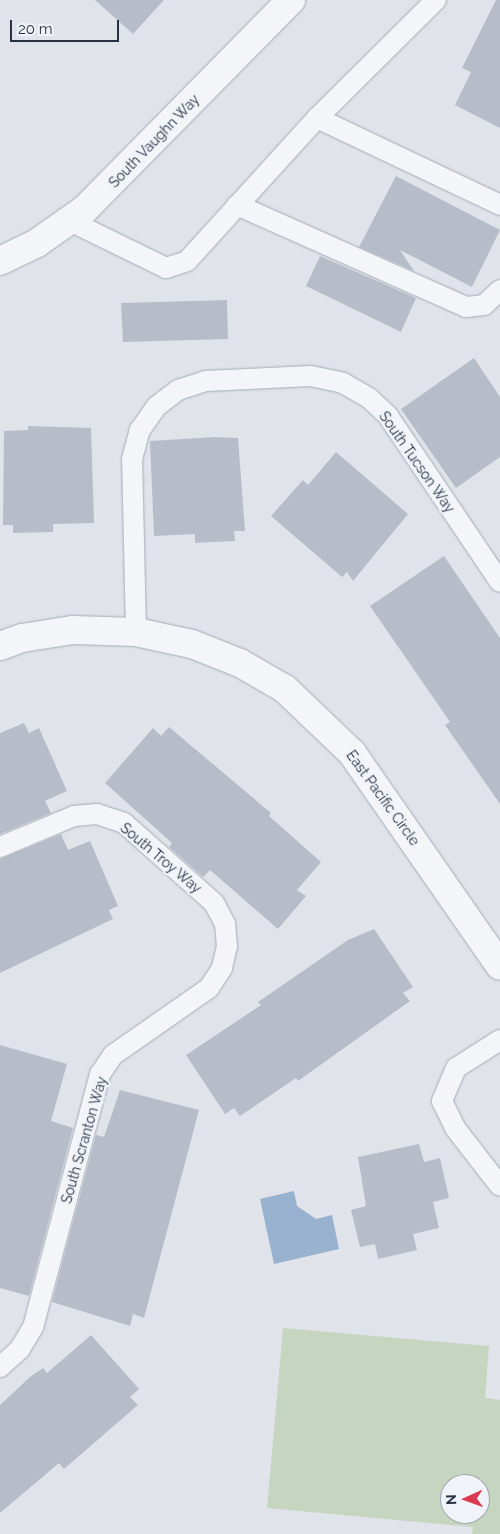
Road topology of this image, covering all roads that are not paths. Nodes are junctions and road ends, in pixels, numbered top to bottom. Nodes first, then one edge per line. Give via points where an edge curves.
1 (291, 0) edge
2 (436, 0) edge
3 (317, 118) junction
4 (238, 205) junction
5 (500, 205) edge
6 (70, 221) junction
7 (0, 261) edge
8 (500, 290) edge
9 (500, 582) edge
10 (136, 632) junction
11 (0, 646) edge
12 (0, 847) edge
13 (225, 924) joint
14 (500, 966) edge
15 (500, 1040) edge
16 (500, 1186) edge
17 (0, 1367) edge

1 - 6 street, South Vaughn Way via 106,189
2 - 3 lane
3 - 4 lane
3 - 5 lane
4 - 6 lane via 187,260 166,268
4 - 8 lane via 466,307 484,305
6 - 7 street, South Vaughn Way via 38,244
9 - 10 lane, South Tucson Way via 388,416 369,398 344,383 311,376 206,381 178,390 157,406 140,430 132,459
10 - 11 street, East Pacific Circle via 73,630 22,638
10 - 14 street, East Pacific Circle via 192,644 240,663 285,689 316,716 369,775
12 - 13 lane, South Troy Way via 74,816 97,814 124,823 214,903
13 - 17 lane, South Scranton Way via 227,946 222,968 209,988 113,1055 100,1074 33,1327 20,1349
15 - 16 lane via 456,1068 442,1102 455,1128

